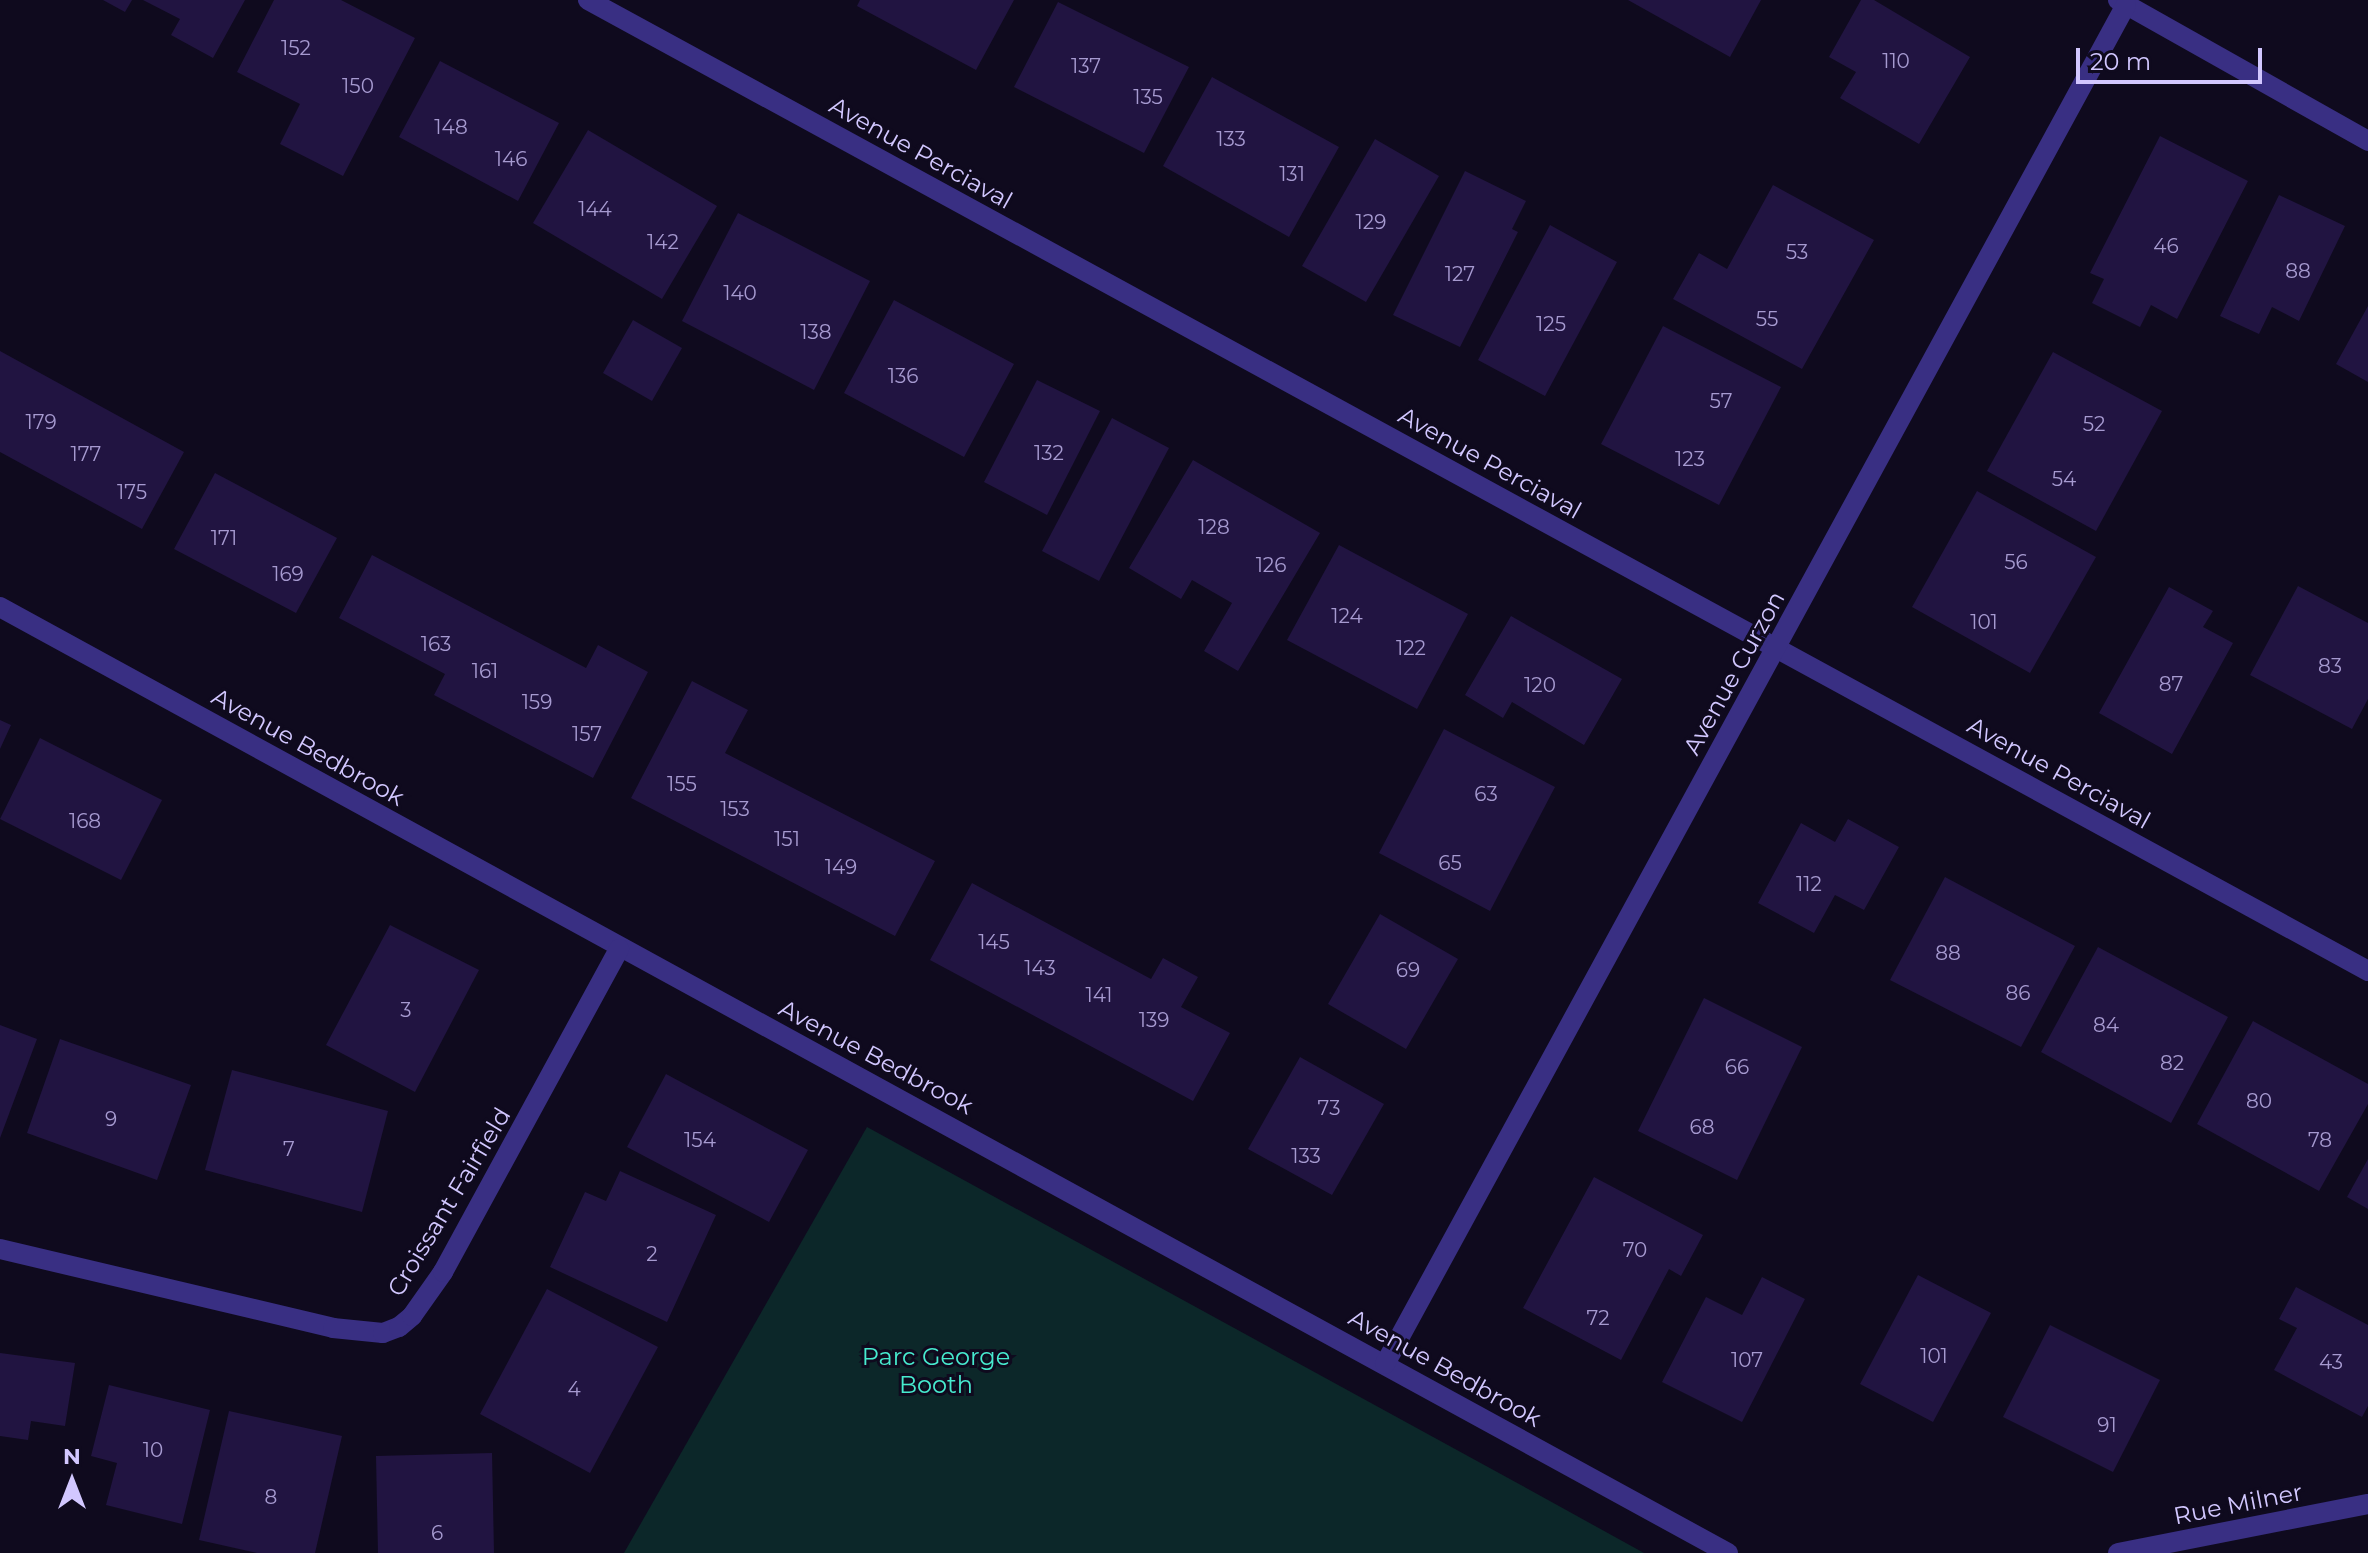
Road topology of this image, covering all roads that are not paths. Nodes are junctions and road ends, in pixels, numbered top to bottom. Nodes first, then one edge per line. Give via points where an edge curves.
1 (588, 0) edge
2 (2122, 2) edge
3 (2368, 141) edge
4 (0, 607) edge
5 (1778, 649) junction
6 (619, 949) junction
7 (2368, 971) edge
8 (0, 1249) edge
9 (1385, 1364) junction
10 (2368, 1504) edge
11 (1728, 1553) edge
12 (2118, 1553) edge

1 - 5 street, Avenue Perciaval
2 - 3 street
2 - 5 street, Avenue Curzon
4 - 6 street, Avenue Bedbrook
5 - 7 street, Avenue Perciaval
5 - 9 street, Avenue Curzon
6 - 8 street, Croissant Fairfield via 443,1272 399,1327 383,1333 333,1328
6 - 9 street, Avenue Bedbrook
9 - 11 street, Avenue Bedbrook
10 - 12 street, Rue Milner

